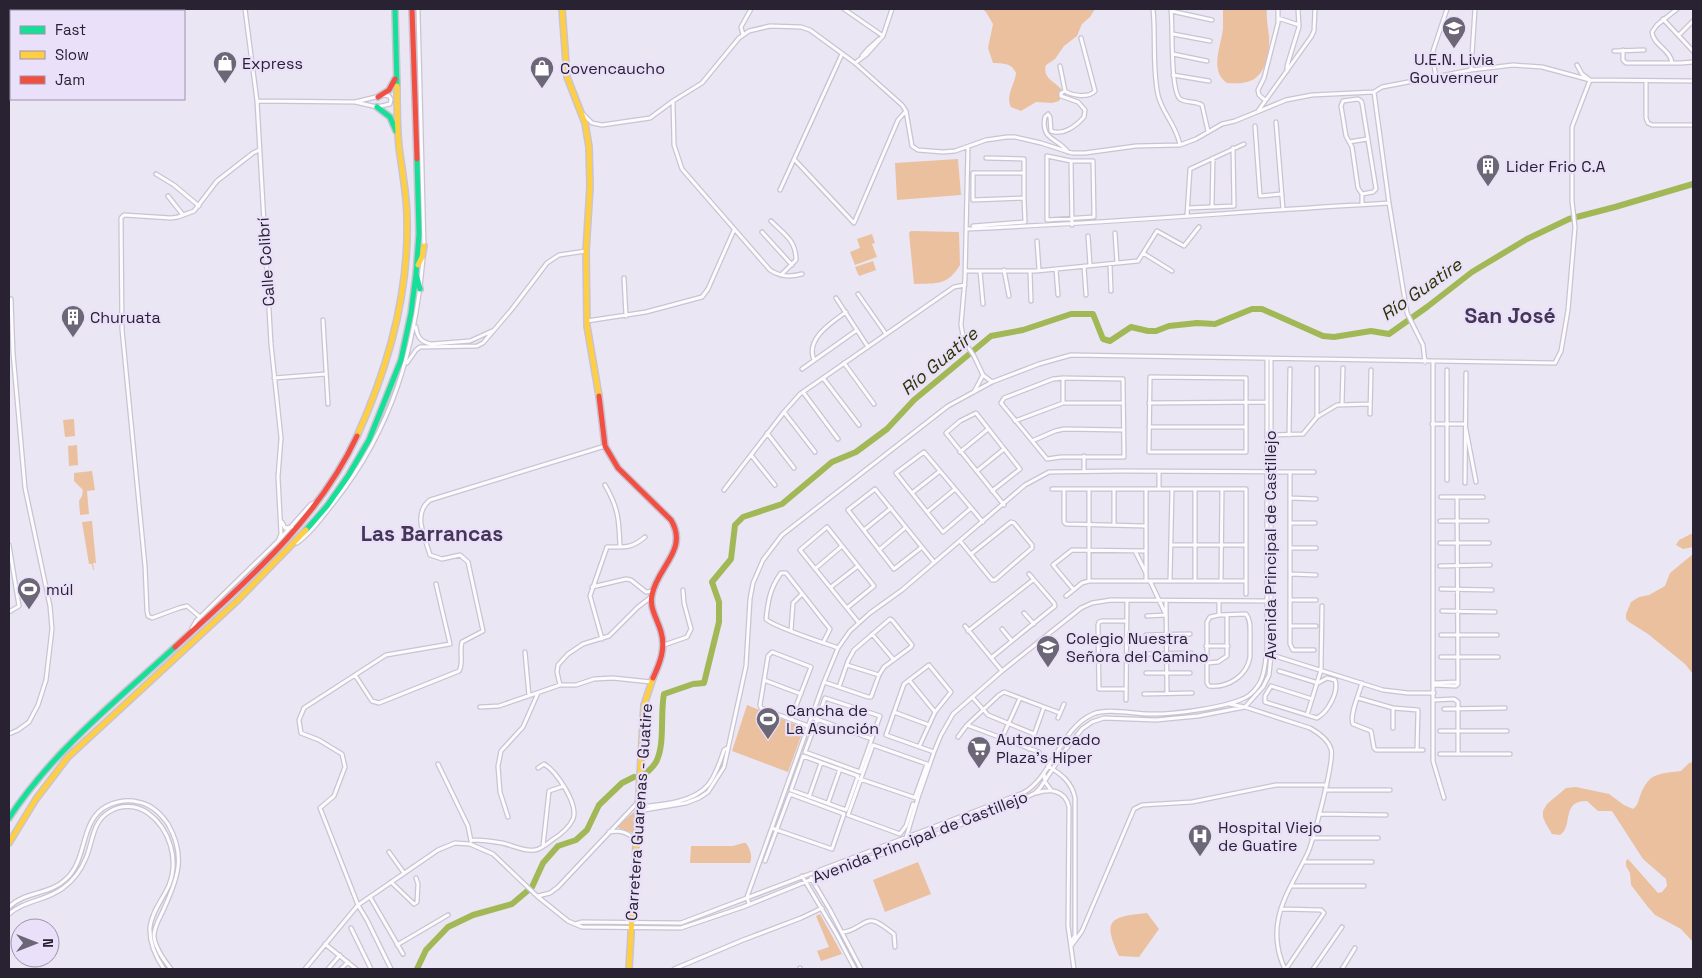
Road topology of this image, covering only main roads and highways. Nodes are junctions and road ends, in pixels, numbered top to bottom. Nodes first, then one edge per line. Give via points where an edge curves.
1 (393, 9) edge
2 (562, 9) edge
3 (413, 11) edge
4 (396, 69) junction
5 (378, 97) road end
6 (377, 107) road end
7 (399, 145) junction
8 (424, 246) road end
9 (416, 267) junction
10 (416, 274) junction
11 (420, 289) road end
12 (9, 818) edge
13 (9, 842) edge
14 (629, 969) edge

1 - 4 main road
2 - 14 main road, Carretera Guarenas - Guatire via 567,77 588,134 587,321 605,446 618,468 671,520 678,538 652,594 664,645 644,705
3 - 9 main road via 419,234
4 - 5 main road via 392,86
4 - 7 main road
6 - 7 main road via 394,123
7 - 12 main road via 407,236 402,301 387,364 368,415 343,462 283,544 70,742 33,782
8 - 9 main road
9 - 10 main road
10 - 11 main road
10 - 13 main road via 400,360 369,440 327,506 238,600 68,757 35,798

